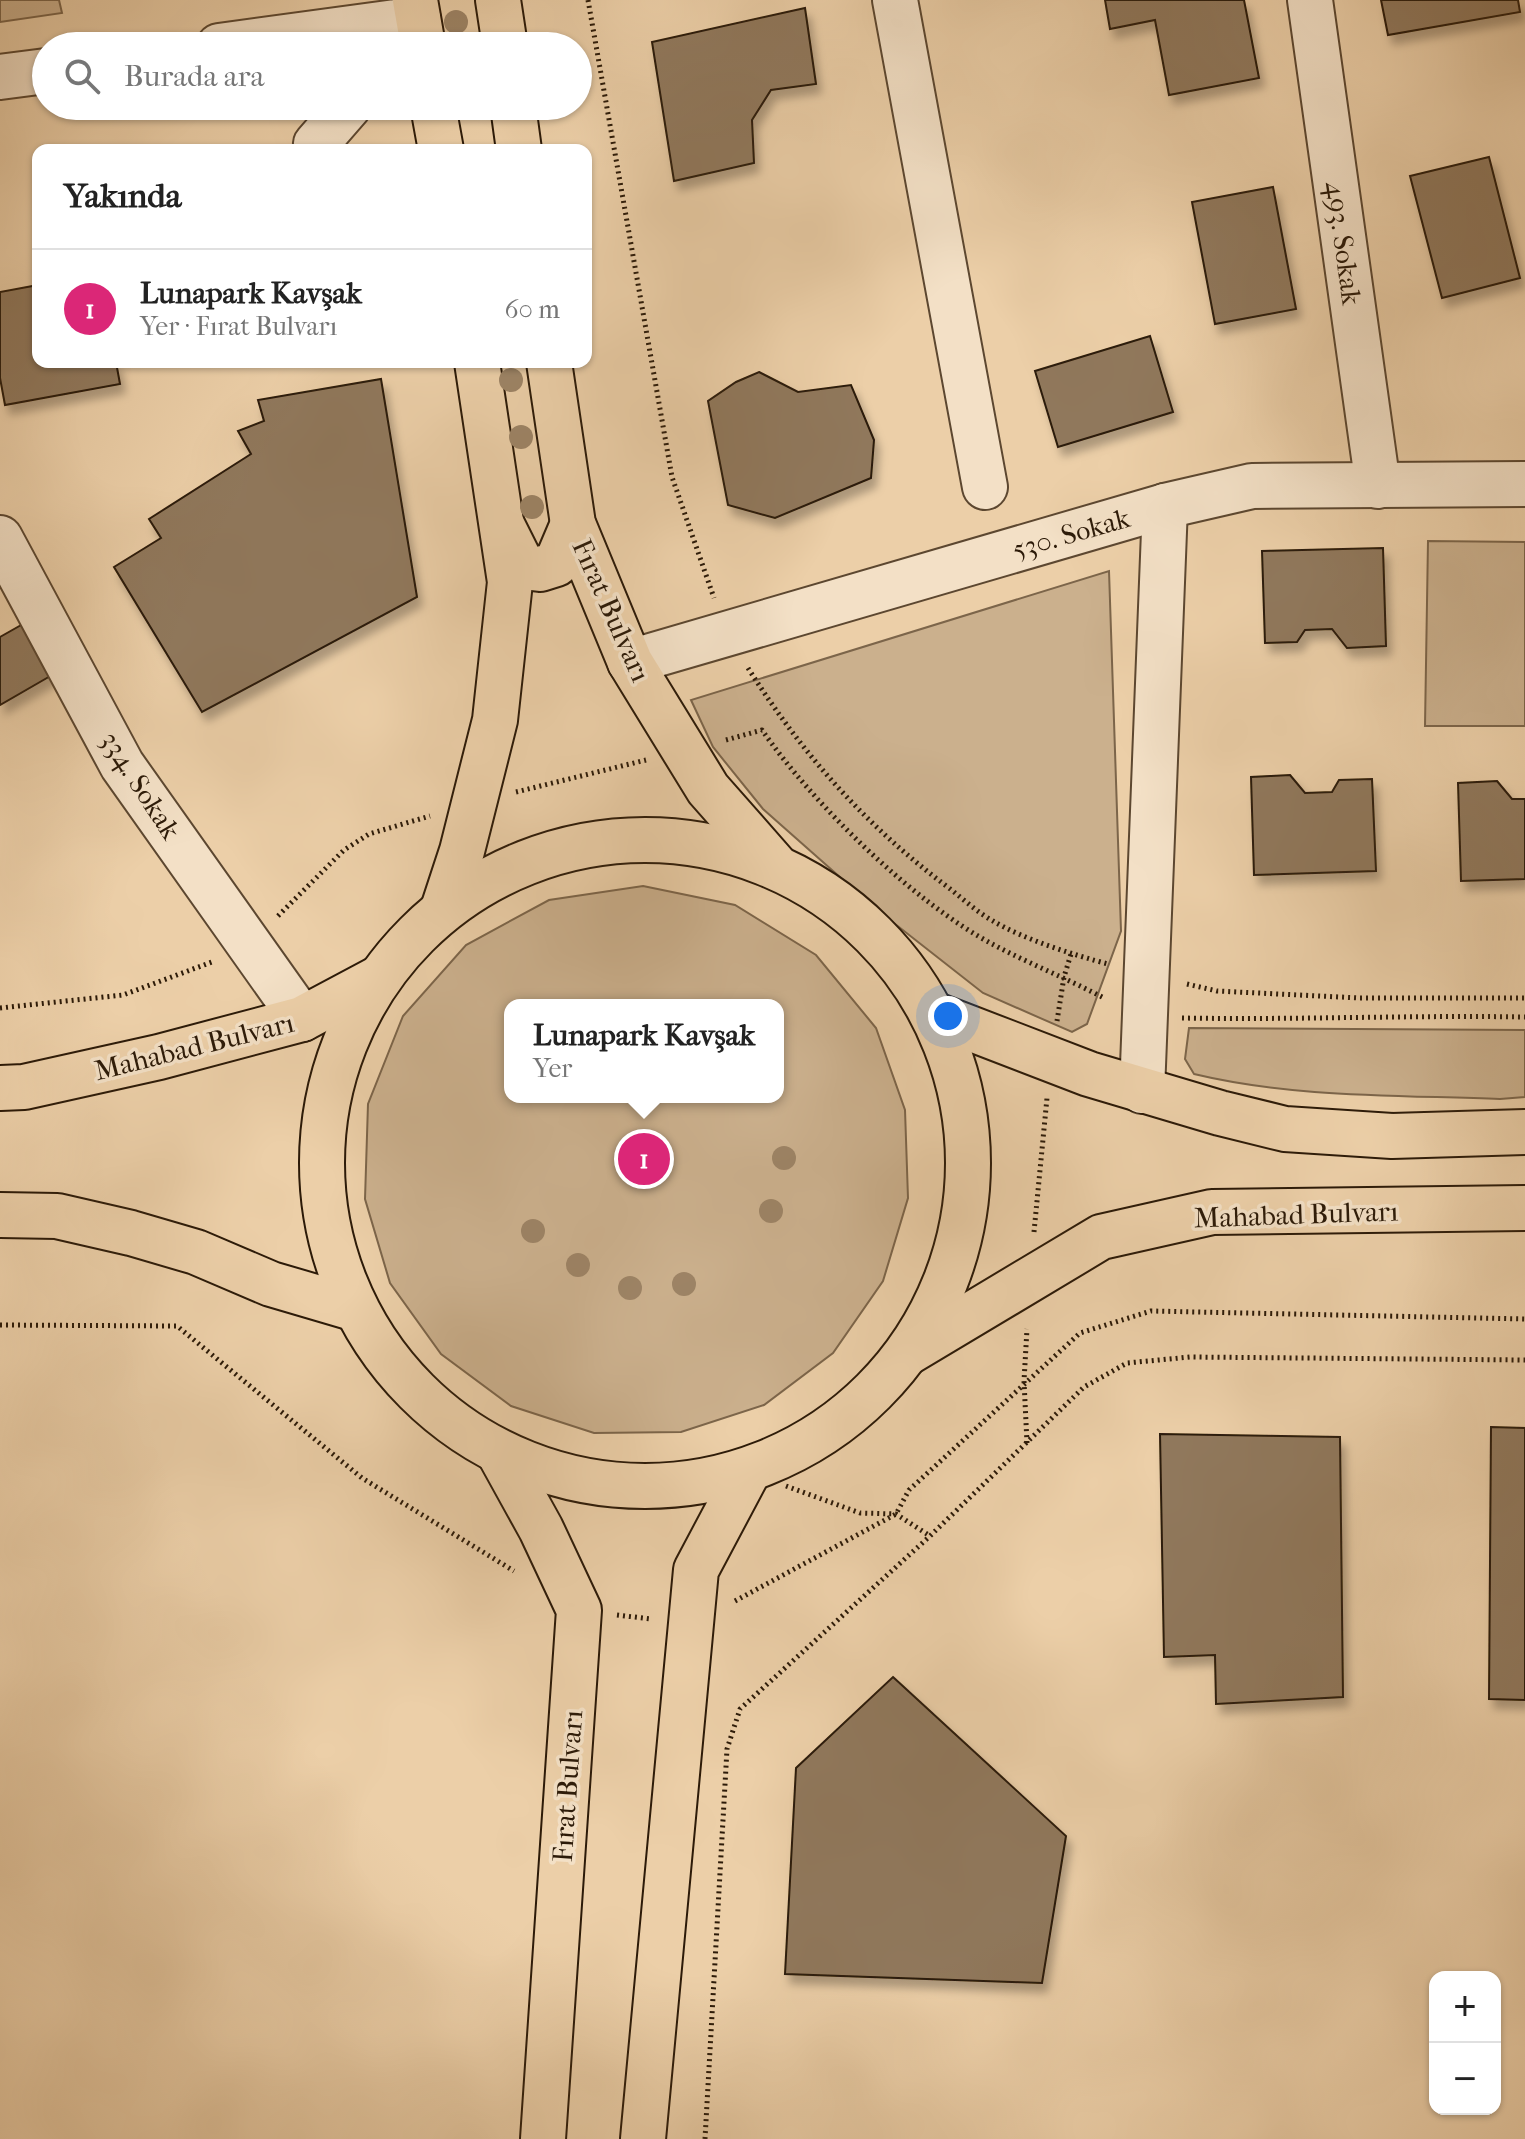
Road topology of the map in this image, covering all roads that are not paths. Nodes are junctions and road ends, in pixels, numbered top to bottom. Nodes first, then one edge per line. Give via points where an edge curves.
1 (498, 0) edge
2 (895, 0) edge
3 (1310, 0) edge
4 (413, 28) edge
5 (370, 32) edge
6 (503, 32) edge
7 (32, 73) edge
8 (0, 77) edge
9 (337, 120) edge
10 (436, 120) edge
11 (515, 120) edge
12 (316, 144) edge
13 (440, 144) edge
14 (518, 144) edge
15 (478, 368) edge
16 (550, 368) edge
17 (1525, 484) edge
18 (1378, 486) junction
19 (985, 487) dead end
20 (1165, 506) junction
21 (573, 524) junction
22 (502, 525) junction
23 (0, 538) edge
24 (630, 662) junction
25 (776, 866) junction
26 (443, 909) junction
27 (379, 978) junction
28 (933, 1014) junction
29 (302, 1019) junction
30 (0, 1088) edge
31 (1142, 1091) junction
32 (1525, 1132) edge
33 (1525, 1208) edge
34 (0, 1215) edge
35 (356, 1309) junction
36 (909, 1352) junction
37 (499, 1453) junction
38 (748, 1472) junction
39 (543, 2139) edge
40 (643, 2139) edge

1 - 6 main road
2 - 19 street
3 - 18 street, 493. Sokak
4 - 5 street
7 - 8 street
9 - 12 street
10 - 13 main road
11 - 14 main road
15 - 22 main road
16 - 21 main road, Fırat Bulvarı
17 - 18 street, 530. Sokak
18 - 20 street, 530. Sokak via 1252,486
20 - 24 street, 530. Sokak
20 - 31 street
21 - 22 main road via 556,564 540,569 523,567
21 - 24 main road, Fırat Bulvarı
22 - 26 main road via 510,582 495,720
23 - 29 street, 334. Sokak via 122,765
24 - 25 main road, Fırat Bulvarı via 708,789
25 - 26 main road via 709,844 639,838 569,847 502,871
25 - 28 main road via 839,903 892,953
26 - 27 main road
27 - 29 main road, Mahabad Bulvarı
27 - 35 main road via 339,1055 322,1140 327,1227
28 - 31 main road
28 - 36 main road via 962,1098 968,1186 950,1273
29 - 30 main road, Mahabad Bulvarı via 159,1057
31 - 32 main road via 1285,1129 1392,1136
33 - 36 main road, Mahabad Bulvarı via 1212,1212 1101,1237
34 - 35 main road via 57,1216 131,1233
35 - 37 main road via 416,1392 455,1426
36 - 38 main road via 864,1403 832,1427
37 - 38 main road via 579,1481 664,1488
37 - 39 main road, Fırat Bulvarı via 579,1610
38 - 40 main road via 696,1570

